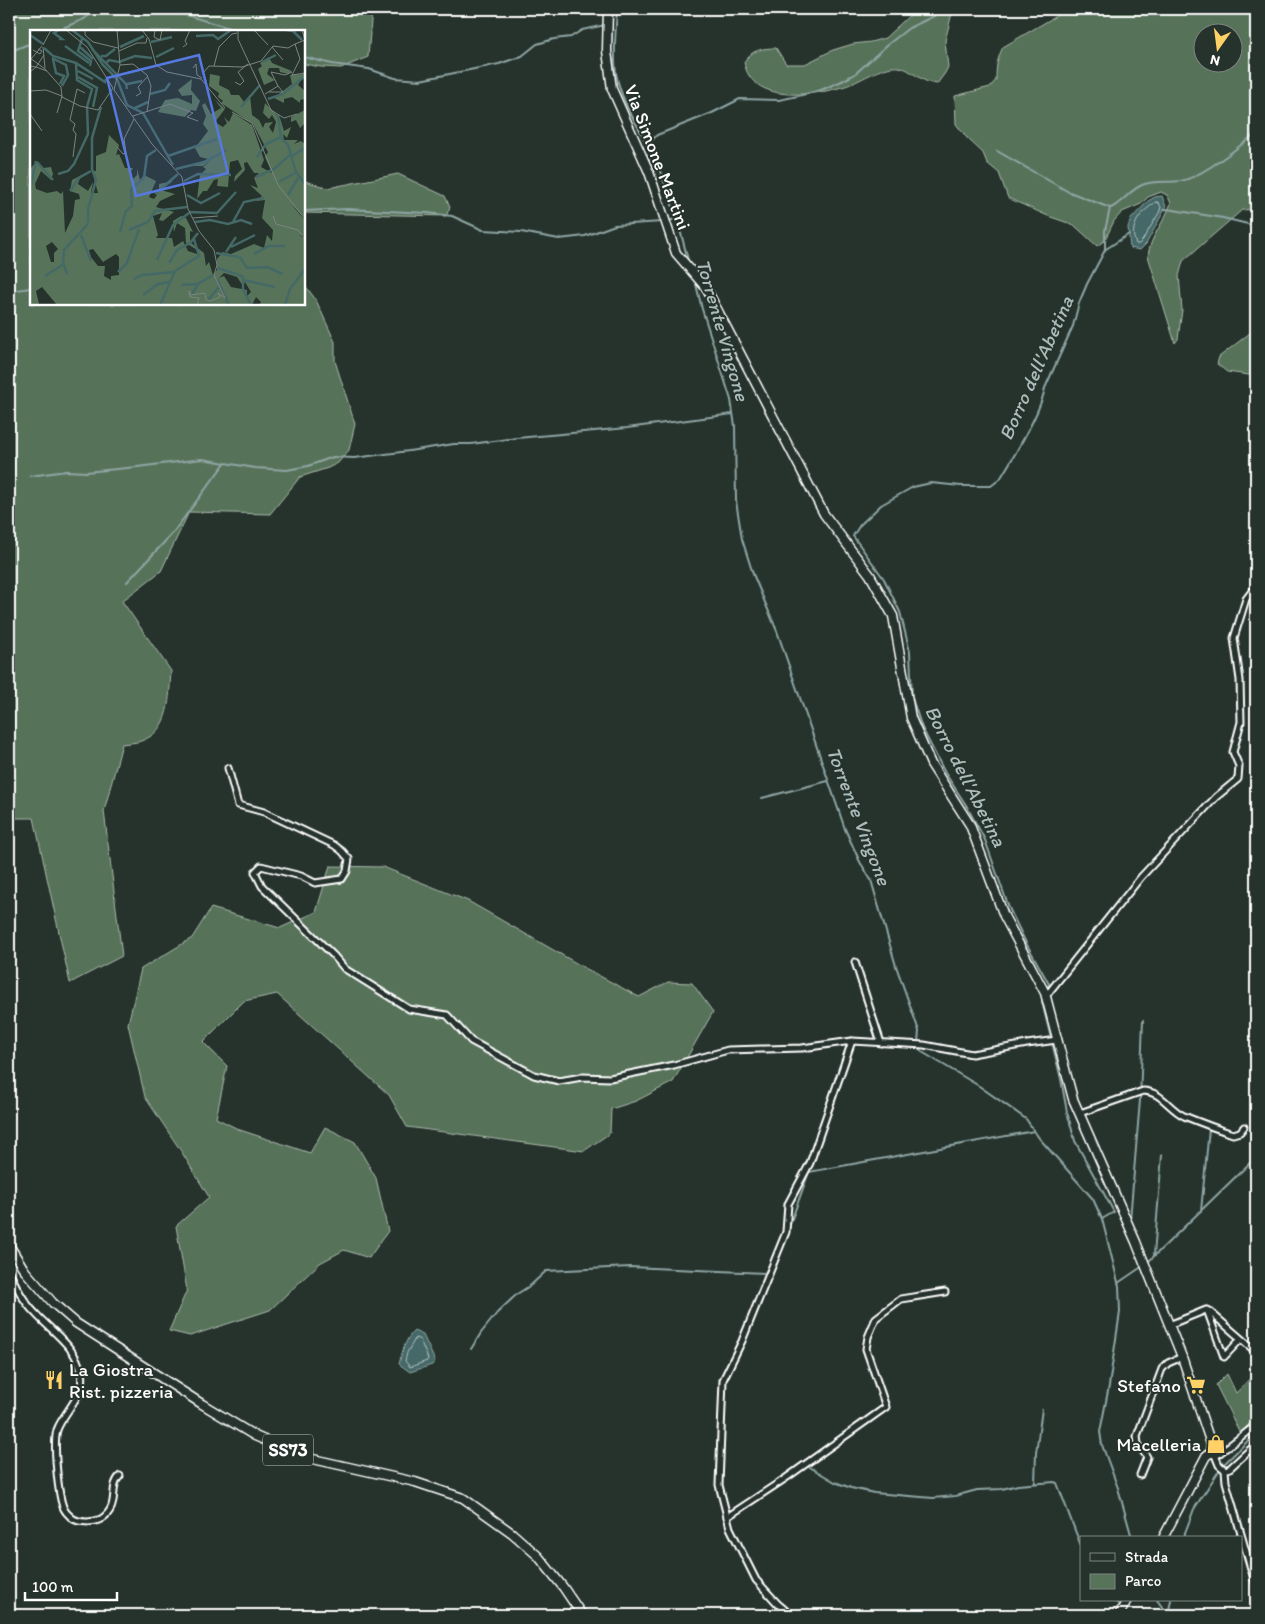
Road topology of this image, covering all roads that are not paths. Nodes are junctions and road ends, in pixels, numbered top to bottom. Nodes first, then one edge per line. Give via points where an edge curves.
1 (608, 9) edge
2 (1256, 586) edge
3 (228, 768) dead end
4 (855, 962) dead end
5 (1046, 996) junction
6 (1057, 1040) junction
7 (852, 1041) junction
8 (881, 1043) junction
9 (1080, 1113) junction
10 (1244, 1127) dead end
11 (9, 1245) edge
12 (9, 1272) edge
13 (945, 1292) dead end
14 (1207, 1310) junction
15 (1169, 1325) junction
16 (1241, 1339) junction
17 (1254, 1350) dead end
18 (1182, 1357) junction
19 (1256, 1425) edge
20 (1256, 1444) edge
21 (1214, 1455) junction
22 (1222, 1468) junction
23 (1140, 1475) dead end
24 (120, 1476) dead end
25 (728, 1517) junction
26 (1164, 1536) edge
27 (1242, 1536) edge
28 (1242, 1537) edge
29 (1256, 1586) edge
30 (1126, 1602) edge
31 (582, 1615) edge
32 (791, 1615) edge
33 (1119, 1615) edge

1 - 5 street, Via Simone Martini via 607,51 612,89 649,172 676,253 706,288 824,514 870,575 893,616 911,718 931,764 970,825 1004,916
2 - 5 street via 1246,599 1234,638 1240,680 1241,722 1234,752 1239,766 1238,779 1216,797 1141,876
3 - 7 street via 238,805 264,812 325,841 342,851 348,859 347,872 342,880 330,882 315,883 261,866 255,872 262,886 345,969 409,1009 447,1015 471,1041 534,1074 558,1081 582,1077 610,1078 728,1050 802,1048
4 - 8 street
5 - 6 street, Via Simone Martini
6 - 8 street via 972,1054 924,1044
6 - 9 street, Via Simone Martini
7 - 8 street
7 - 25 street via 810,1162 788,1204 786,1232 723,1380 720,1485
9 - 10 street via 1149,1091 1182,1115 1233,1134
9 - 15 street, Via Simone Martini
11 - 31 street, SS73 via 25,1271 76,1323 255,1436 304,1457 415,1482 463,1498 538,1556
12 - 24 street via 34,1313 66,1344 82,1373 78,1396 56,1432 59,1488 65,1512 84,1522 100,1519 112,1506 115,1482
13 - 25 street via 901,1299 876,1318 866,1349 886,1406
14 - 15 street
14 - 16 street
14 - 16 street via 1224,1357
15 - 18 street, Via Simone Martini
16 - 17 street
18 - 21 street, Via Simone Martini
18 - 23 street via 1162,1369 1137,1436 1138,1444 1147,1457
19 - 21 street
20 - 22 street via 1230,1468
21 - 22 street
21 - 26 street via 1206,1456
22 - 27 street
25 - 32 street via 730,1528 756,1580
28 - 29 street
30 - 33 street

